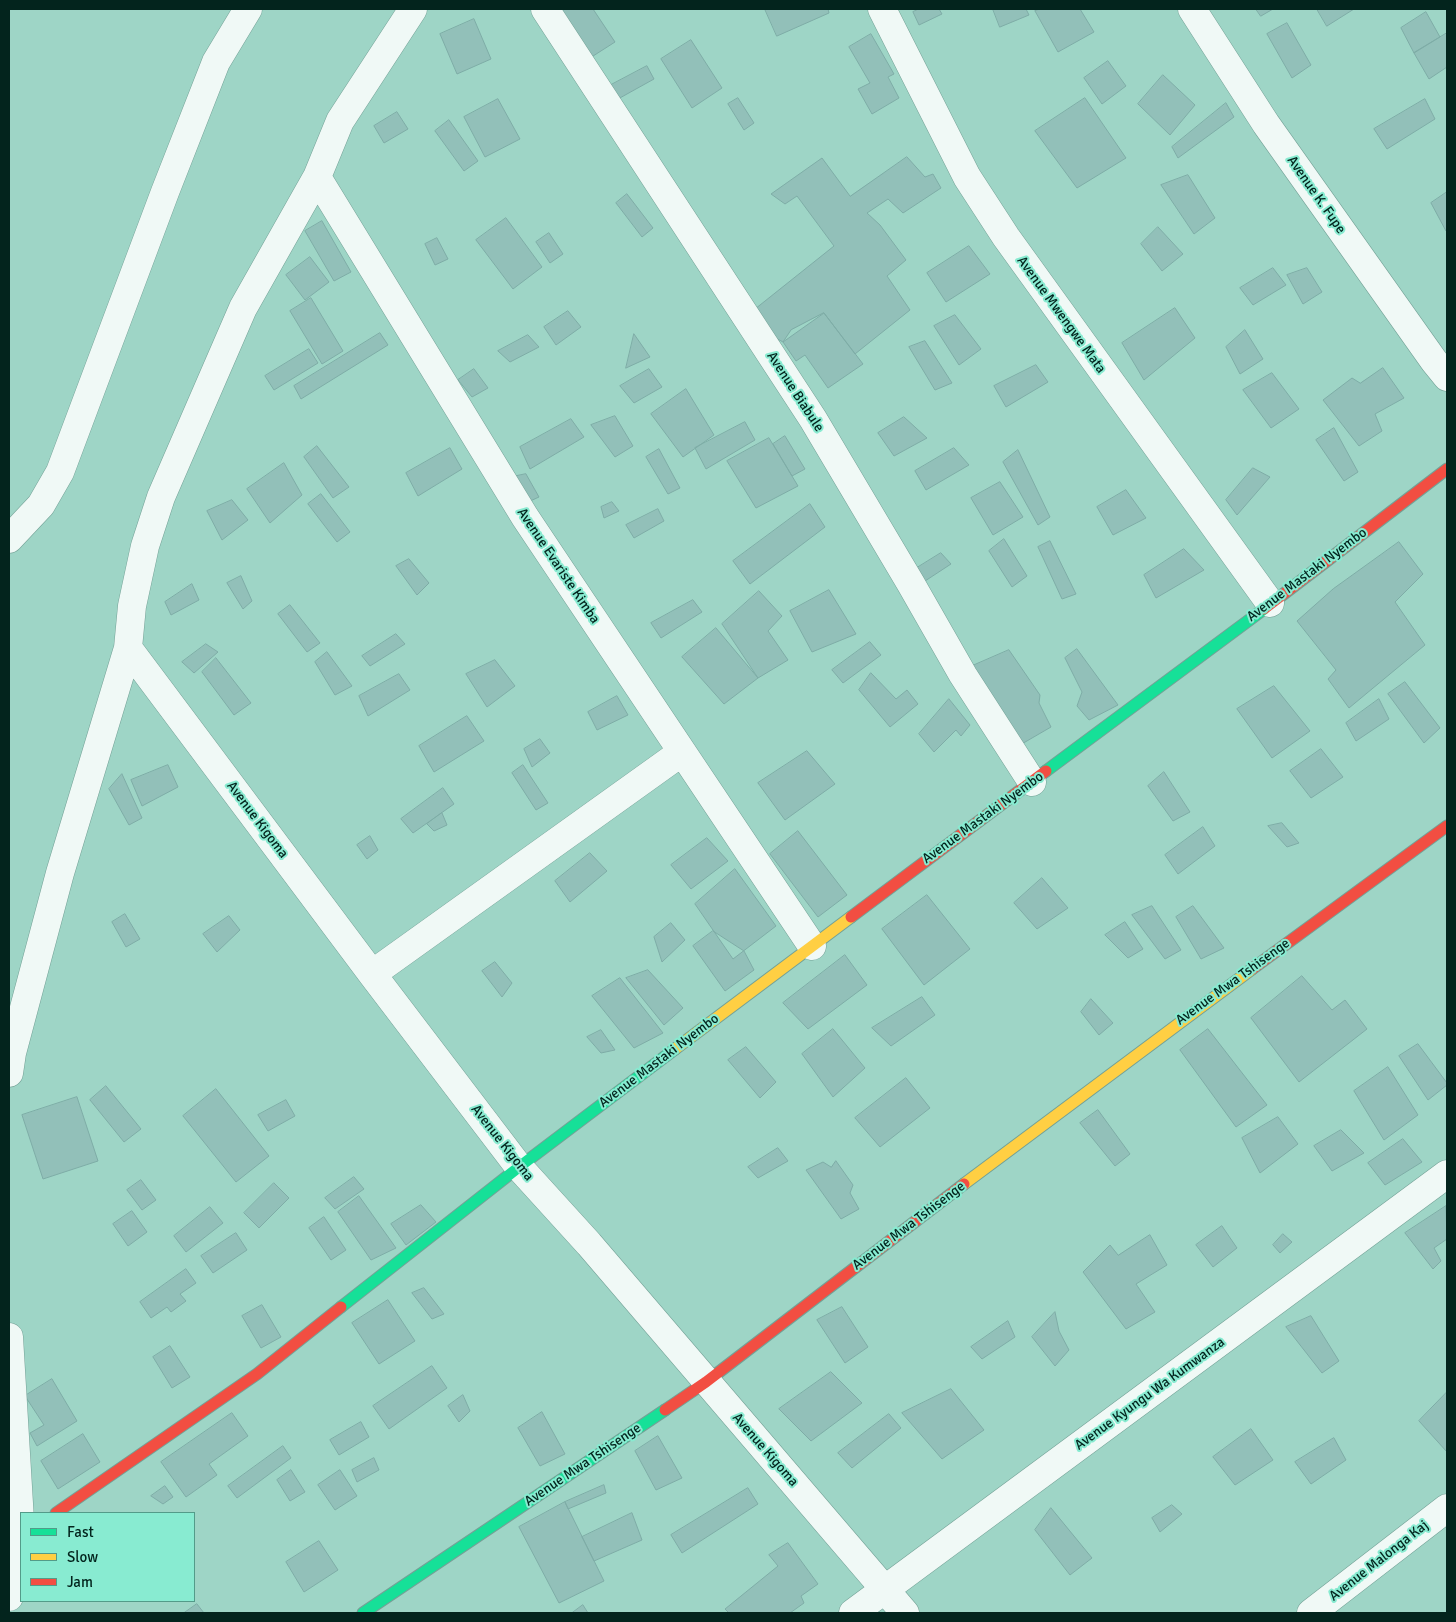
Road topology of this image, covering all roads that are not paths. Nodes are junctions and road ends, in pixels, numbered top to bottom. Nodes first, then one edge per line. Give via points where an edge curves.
1 (248, 9) edge
2 (414, 9) edge
3 (546, 9) edge
4 (882, 9) edge
5 (1192, 9) edge
6 (317, 177) junction
7 (1447, 377) edge
8 (1447, 469) edge
9 (9, 539) edge
10 (1270, 603) junction
11 (128, 648) junction
12 (682, 752) junction
13 (1032, 782) junction
14 (1447, 826) edge
15 (812, 946) junction
16 (372, 974) junction
17 (9, 1073) edge
18 (519, 1167) junction
19 (1447, 1174) edge
20 (9, 1337) edge
21 (706, 1382) junction
22 (1447, 1508) edge
23 (57, 1512) edge
24 (20, 1520) edge
25 (20, 1542) edge
26 (885, 1590) junction
27 (9, 1597) edge
28 (363, 1613) edge
29 (853, 1613) edge
30 (905, 1613) edge
31 (1310, 1613) edge

1 - 9 street via 216,62 60,472 40,505
2 - 6 street via 340,121
3 - 13 street, Avenue Biabule via 813,420 963,675
4 - 10 street, Avenue Mwengwe Mata via 966,177 1006,238
5 - 7 street, Avenue K. Fupe via 1277,139
6 - 11 street via 243,308 161,497 145,546 132,606
6 - 12 street, Avenue Evariste Kimba via 525,517
8 - 10 street, Avenue Mastaki Nyembo
10 - 13 street, Avenue Mastaki Nyembo
11 - 16 street, Avenue Kigoma
11 - 17 street via 60,873
12 - 15 street, Avenue Evariste Kimba
12 - 16 street
13 - 15 street, Avenue Mastaki Nyembo
14 - 21 street, Avenue Mwa Tshisenge via 1168,1029
15 - 18 street, Avenue Mastaki Nyembo
16 - 18 street, Avenue Kigoma
18 - 21 street, Avenue Kigoma
18 - 23 street, Avenue Mastaki Nyembo via 257,1374
19 - 26 street, Avenue Kyungu Wa Kumwanza
20 - 24 street
21 - 26 street, Avenue Kigoma
21 - 28 street, Avenue Mwa Tshisenge
22 - 31 street, Avenue Malonga Kaj
25 - 27 street
26 - 29 street, Avenue Kyungu Wa Kumwanza
26 - 30 street, Avenue Kigoma

